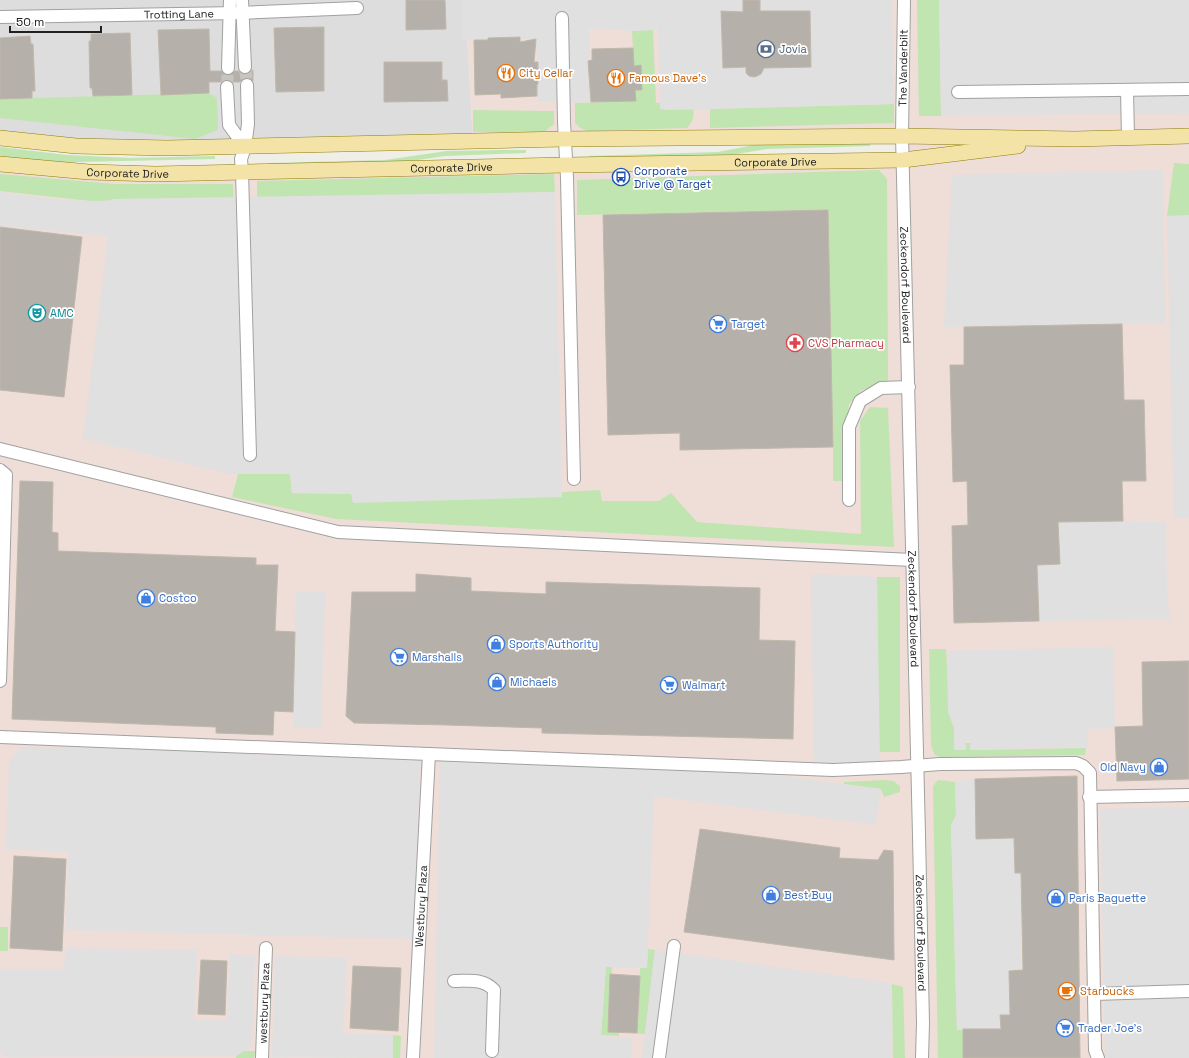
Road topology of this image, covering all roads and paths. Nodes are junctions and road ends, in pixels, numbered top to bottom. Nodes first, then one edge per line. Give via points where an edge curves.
1 (230, 0) edge
2 (242, 0) edge
3 (904, 0) edge
4 (357, 8) dead end
5 (242, 12) junction
6 (230, 13) junction
7 (0, 17) edge
8 (562, 18) dead end
9 (247, 85) tunnel mouth
10 (227, 86) tunnel mouth
11 (1189, 89) edge
12 (1127, 90) junction
13 (958, 92) dead end
14 (902, 136) junction
15 (1189, 136) edge
16 (0, 138) edge
17 (1128, 138) junction
18 (564, 139) junction
19 (1075, 139) junction
20 (245, 147) junction
21 (903, 160) junction
22 (0, 164) edge
23 (566, 165) junction
24 (242, 172) junction
25 (909, 386) junction
26 (0, 449) edge
27 (250, 455) dead end
28 (0, 470) edge
29 (574, 479) dead end
30 (849, 500) dead end
31 (912, 560) junction
32 (0, 681) edge
33 (0, 737) edge
34 (429, 754) junction
35 (918, 766) junction
36 (1189, 795) edge
37 (1089, 797) junction
38 (674, 946) dead end
39 (266, 948) dead end
40 (454, 981) dead end
41 (1189, 992) edge
42 (1094, 994) junction
43 (492, 1050) dead end
44 (262, 1058) edge
45 (413, 1058) edge
46 (659, 1058) edge
47 (922, 1058) edge
48 (1098, 1058) edge

1 - 6 street
2 - 5 street
3 - 14 street, The Vanderbilt
4 - 5 street, Trotting Lane
5 - 6 street, Trotting Lane
5 - 6 street via 245,61 228,62
6 - 7 street, Trotting Lane
8 - 18 street
9 - 20 street via 248,124
10 - 20 street via 229,125
11 - 12 street
12 - 13 street
12 - 17 street
14 - 18 main road
14 - 19 main road
14 - 21 street, Zeckendorf Boulevard
15 - 17 main road
16 - 20 main road via 108,147
17 - 19 main road
18 - 20 main road
18 - 23 street
19 - 21 main road
20 - 24 street via 241,160
21 - 23 main road, Corporate Drive
21 - 25 street, Zeckendorf Boulevard
22 - 24 main road, Corporate Drive via 65,171 133,174
23 - 24 main road, Corporate Drive
23 - 29 street
24 - 27 street
25 - 30 street via 881,388 860,401 849,427
25 - 31 street, Zeckendorf Boulevard
26 - 31 street via 338,532
28 - 32 street via 6,475
31 - 35 street, Zeckendorf Boulevard
33 - 34 street
34 - 35 street via 833,770
34 - 45 street, Westbury Plaza
35 - 37 street via 1076,763 1090,772
35 - 47 street, Zeckendorf Boulevard
36 - 37 street
37 - 42 street
38 - 46 street
39 - 44 street, westbury Plaza
40 - 43 street via 479,981 494,990
41 - 42 street
42 - 48 street via 1095,1050

